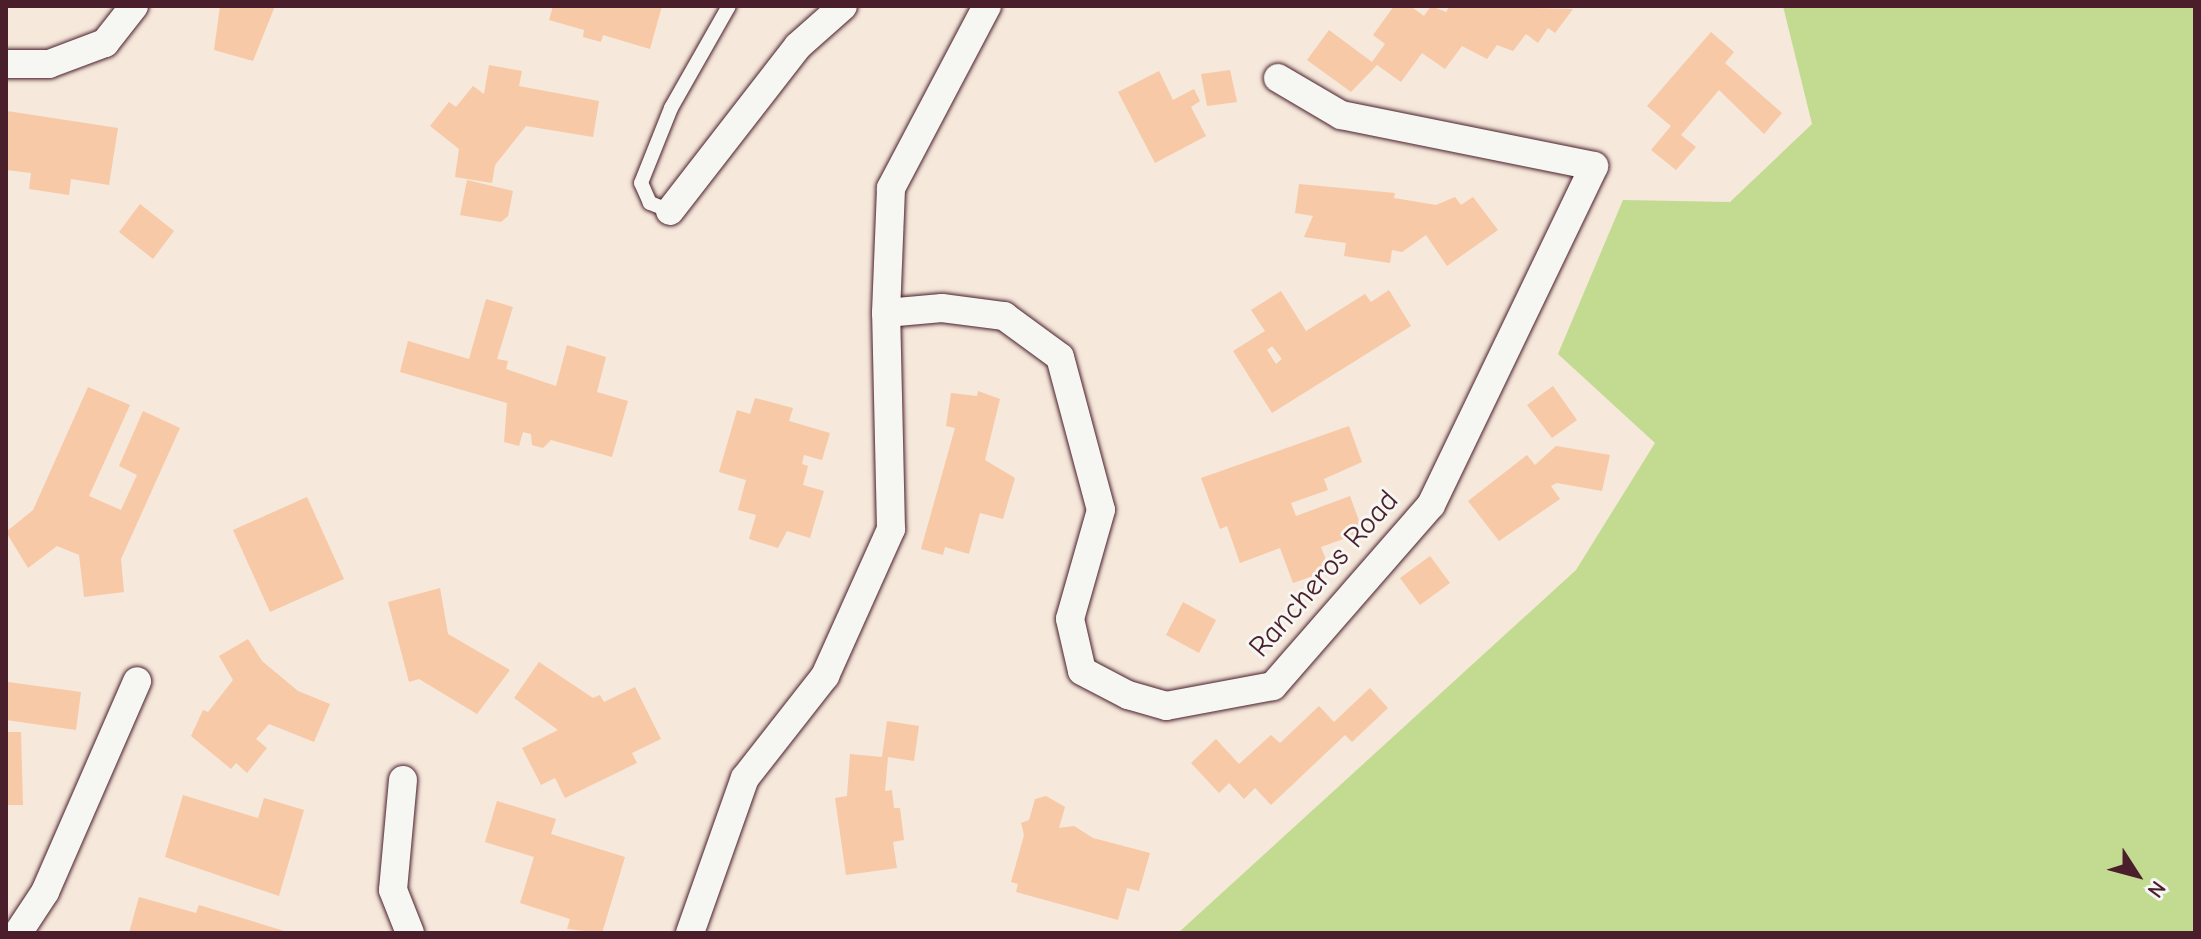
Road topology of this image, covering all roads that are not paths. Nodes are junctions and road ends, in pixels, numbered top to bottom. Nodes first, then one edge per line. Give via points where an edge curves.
1 (134, 6) edge
2 (729, 6) edge
3 (843, 6) edge
4 (987, 6) edge
5 (6, 64) edge
6 (1278, 78) dead end
7 (670, 211) joint
8 (886, 313) junction
9 (137, 681) dead end
10 (403, 780) dead end
11 (18, 933) edge
12 (410, 933) edge
13 (690, 933) edge

1 - 5 street via 105,43 49,64
2 - 7 lane via 671,108 641,183 650,203
3 - 7 street via 798,46
4 - 8 street via 891,188
6 - 8 street, Rancheros Road via 1341,115 1594,166 1431,505 1273,686 1166,706 1128,695 1082,671 1070,619 1101,510 1060,357 1004,316 942,308
8 - 13 street via 891,529 825,676 745,778
9 - 11 street via 45,892
10 - 12 street via 393,890

